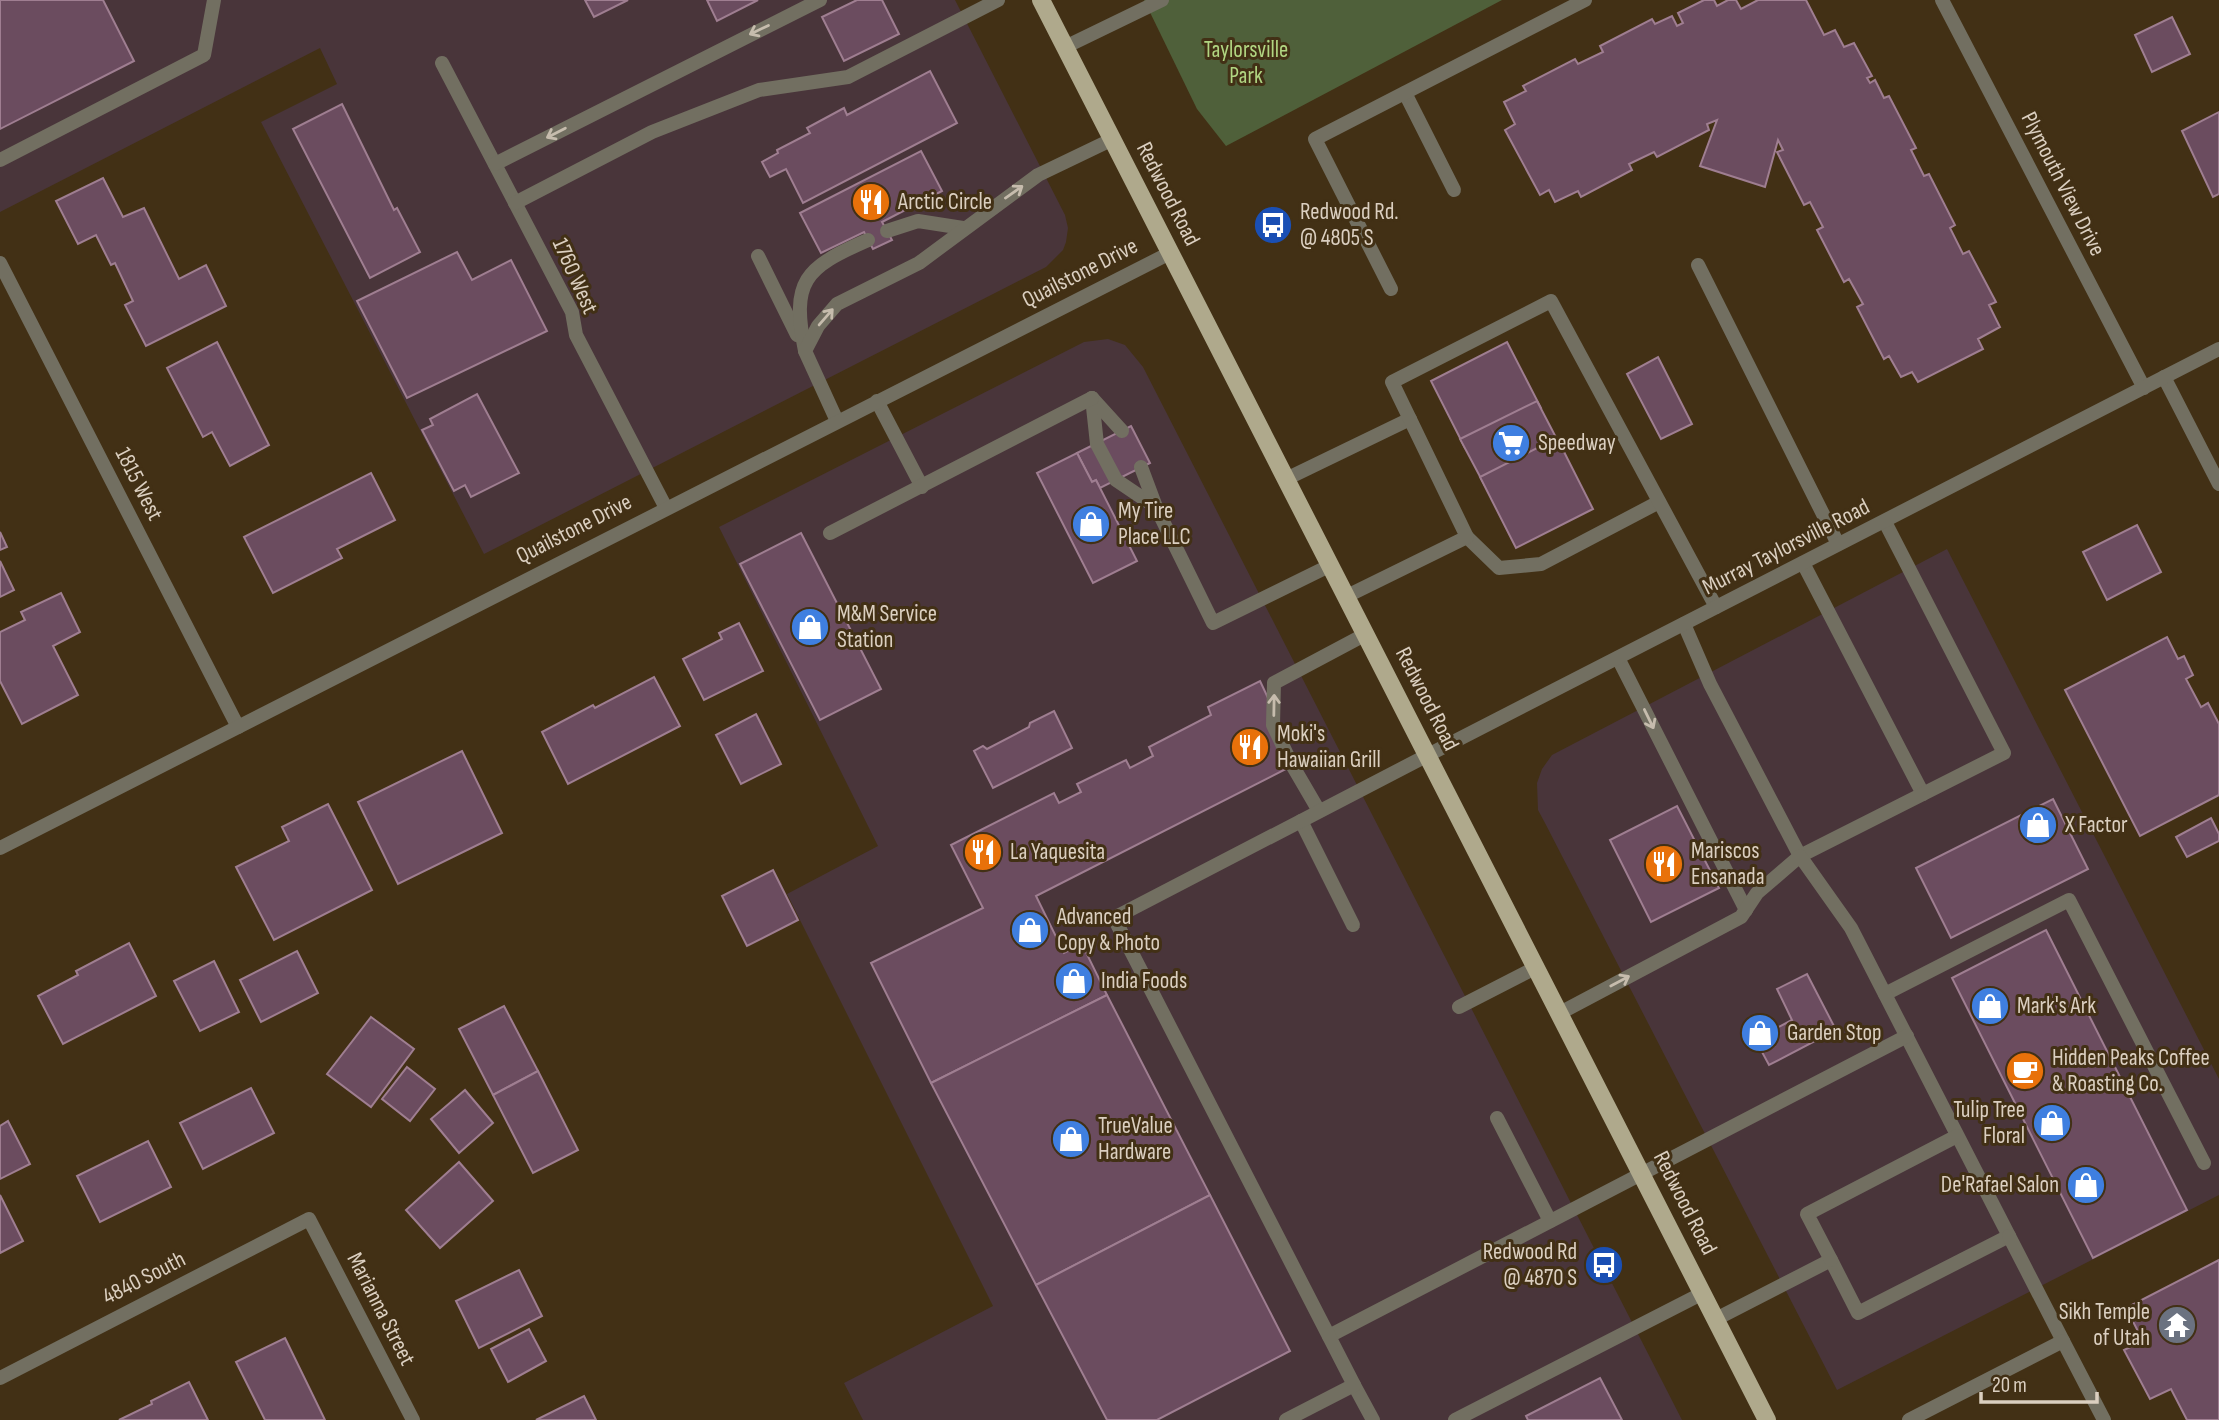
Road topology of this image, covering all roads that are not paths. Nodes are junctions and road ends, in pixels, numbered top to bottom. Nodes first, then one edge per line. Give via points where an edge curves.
1 (214, 0) edge
2 (820, 0) edge
3 (998, 0) edge
4 (1041, 0) edge
5 (1162, 0) edge
6 (1585, 0) edge
7 (1942, 0) edge
8 (1065, 47) junction
9 (442, 63) dead end
10 (1405, 93) junction
11 (1113, 139) junction
12 (0, 160) edge
13 (495, 164) junction
14 (1454, 190) dead end
15 (515, 203) junction
16 (963, 228) junction
17 (887, 231) dead end
18 (868, 240) dead end
19 (1170, 253) junction
20 (758, 256) dead end
21 (0, 263) edge
22 (1698, 265) dead end
23 (1391, 289) dead end
24 (2219, 349) edge
25 (806, 351) junction
26 (2164, 377) junction
27 (2144, 388) junction
28 (1092, 398) junction
29 (877, 401) junction
30 (1410, 419) junction
31 (837, 421) junction
32 (1122, 431) dead end
33 (1141, 467) dead end
34 (1286, 479) junction
35 (2219, 484) edge
36 (922, 487) junction
37 (1659, 502) junction
38 (1156, 507) junction
39 (666, 508) junction
40 (1885, 522) junction
41 (830, 533) dead end
42 (1466, 537) junction
43 (1838, 544) junction
44 (1803, 563) junction
45 (1331, 565) junction
46 (1347, 596) junction
47 (1716, 607) junction
48 (1684, 624) junction
49 (1366, 634) junction
50 (1618, 658) junction
51 (238, 727) junction
52 (1428, 755) junction
53 (1923, 794) junction
54 (1319, 811) junction
55 (1301, 821) junction
56 (0, 848) edge
57 (1800, 856) junction
58 (1746, 910) junction
59 (1353, 925) dead end
60 (1537, 967) junction
61 (1885, 993) junction
62 (1459, 1007) dead end
63 (1560, 1013) junction
64 (1907, 1036) junction
65 (1497, 1118) dead end
66 (1957, 1136) junction
67 (2204, 1163) dead end
68 (1641, 1172) junction
69 (309, 1219) joint
70 (1549, 1221) junction
71 (2009, 1236) junction
72 (1831, 1260) junction
73 (1703, 1293) junction
74 (1716, 1319) junction
75 (1329, 1336) junction
76 (2063, 1341) junction
77 (0, 1378) edge
78 (1354, 1385) junction
79 (413, 1420) edge
80 (1286, 1420) edge
81 (1373, 1420) edge
82 (1455, 1420) edge
83 (1767, 1420) edge
84 (1909, 1420) edge
85 (2104, 1420) edge

1 - 12 street via 204,55
2 -> 13 street
3 - 15 street via 848,77 759,90 652,132
4 - 8 main road, Redwood Road
5 - 8 street
6 - 10 street
7 - 27 street, Plymouth View Drive
8 - 11 main road, Redwood Road
9 - 13 street, 1760 West
10 - 14 street
10 - 23 street via 1315,139
16 -> 11 street via 1038,175
11 - 19 main road, Redwood Road
13 - 15 street, 1760 West
15 - 39 street, 1760 West via 572,312 576,335
16 - 17 street via 918,221
25 -> 16 street via 818,326 837,304 919,263
18 - 25 street via 814,270 803,284 799,321
19 - 29 street, Quailstone Drive
19 - 34 main road, Redwood Road
20 - 25 street
21 - 51 street, 1815 West
22 - 43 street
24 - 26 street, Murray Taylorsville Road
25 - 31 street
26 - 27 street, Murray Taylorsville Road
26 - 35 street
27 - 40 street, Murray Taylorsville Road
28 - 32 street
28 - 36 street
28 - 38 street via 1097,444 1116,480
29 - 31 street, Quailstone Drive
29 - 36 street
30 - 34 street
30 - 37 street via 1392,382 1552,301
30 - 42 street
31 - 39 street, Quailstone Drive
33 - 38 street
34 - 45 main road, Redwood Road
36 - 41 street
37 - 42 street via 1541,564 1499,568
37 - 47 street
38 - 45 street via 1213,623
39 - 51 street, Quailstone Drive
40 - 43 street, Murray Taylorsville Road
40 - 53 street via 2004,752
42 - 46 street
43 - 44 street, Murray Taylorsville Road
44 - 47 street, Murray Taylorsville Road
44 - 53 street
45 - 46 main road, Redwood Road
46 - 49 main road, Redwood Road
47 - 48 street, Murray Taylorsville Road
48 - 50 street, Murray Taylorsville Road
48 - 57 street via 1710,684
49 - 52 main road, Redwood Road
54 -> 49 street via 1273,725 1274,683
50 - 52 street, Murray Taylorsville Road
50 -> 58 street
51 - 56 street, Quailstone Drive
52 - 54 street, Murray Taylorsville Road
52 - 60 main road, Redwood Road
53 - 57 street
54 - 55 street, Murray Taylorsville Road
55 - 59 street
55 - 75 street, Murray Taylorsville Road via 1114,918
57 - 58 street via 1757,893
57 - 61 street via 1851,928
63 -> 58 street via 1741,917
60 - 62 street
60 - 63 main road, Redwood Road
61 - 64 street
61 - 67 street via 2069,900
63 - 68 main road, Redwood Road
64 - 66 street
64 - 68 street
65 - 70 street
66 - 71 street
66 - 72 street via 1807,1214
68 - 70 street
68 - 73 main road, Redwood Road
69 - 77 street, 4840 South
69 - 79 street, Marianna Street
70 - 75 street
71 - 72 street via 1858,1313
71 - 76 street
72 - 74 street
73 - 74 main road, Redwood Road
73 - 82 street
74 - 83 main road, Redwood Road
75 - 78 street
76 - 84 street
76 - 85 street
78 - 80 street
78 - 81 street

